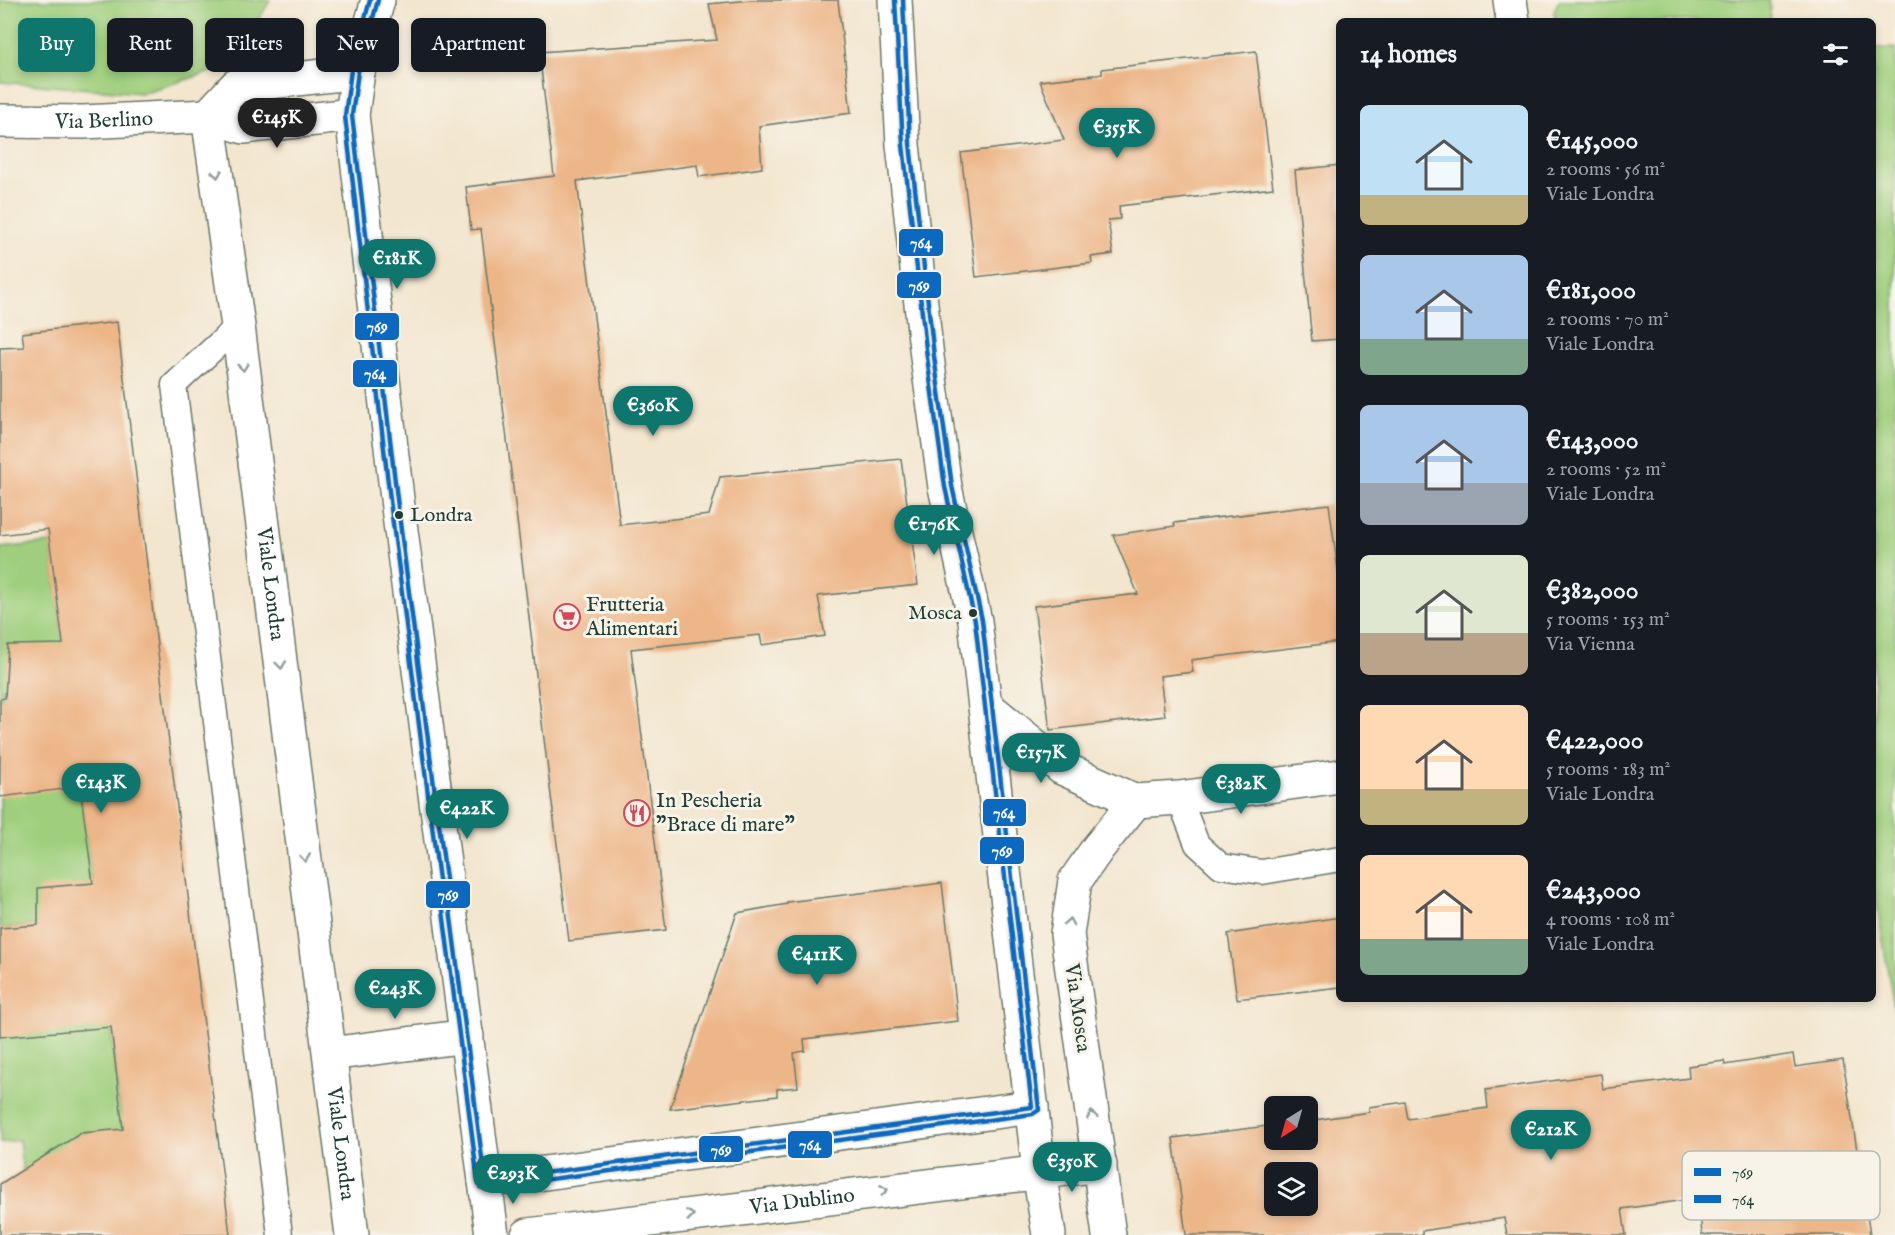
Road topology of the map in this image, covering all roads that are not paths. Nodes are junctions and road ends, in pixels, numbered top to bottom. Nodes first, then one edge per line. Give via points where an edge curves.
1 (378, 0) edge
2 (895, 0) edge
3 (1510, 0) edge
4 (373, 18) edge
5 (1513, 18) edge
6 (358, 72) joint
7 (352, 115) junction
8 (208, 116) junction
9 (0, 122) edge
10 (238, 326) junction
11 (985, 705) junction
12 (1336, 777) edge
13 (1179, 798) junction
14 (1136, 801) junction
15 (1336, 860) edge
16 (466, 1036) junction
17 (330, 1054) junction
18 (1032, 1107) junction
19 (1100, 1165) junction
20 (1039, 1171) junction
21 (484, 1181) junction
22 (279, 1235) edge
23 (352, 1235) edge
24 (492, 1235) edge
25 (528, 1235) edge
26 (1049, 1235) edge
27 (1109, 1235) edge

1 - 4 street
2 - 11 street via 903,146 927,357 945,487 975,621
3 - 5 street
6 - 7 street
6 - 8 street via 236,86
7 - 8 street, Via Berlino via 244,127
7 - 16 street
8 - 9 street, Via Berlino
8 -> 10 street, Viale Londra
10 -> 17 street, Viale Londra
10 - 22 lane via 174,385
11 - 14 street via 1062,768
11 - 18 street
12 - 13 street
13 - 14 street
13 - 15 lane via 1197,844 1221,866 1262,872
19 -> 14 street, Via Mosca via 1067,934 1075,881
16 - 17 street
16 - 21 street
17 - 23 street, Viale Londra
18 - 20 street
18 - 21 street
19 - 20 street, Via Dublino
19 - 27 street, Via Mosca
25 -> 20 street, Via Dublino
20 - 26 street
21 - 24 street

